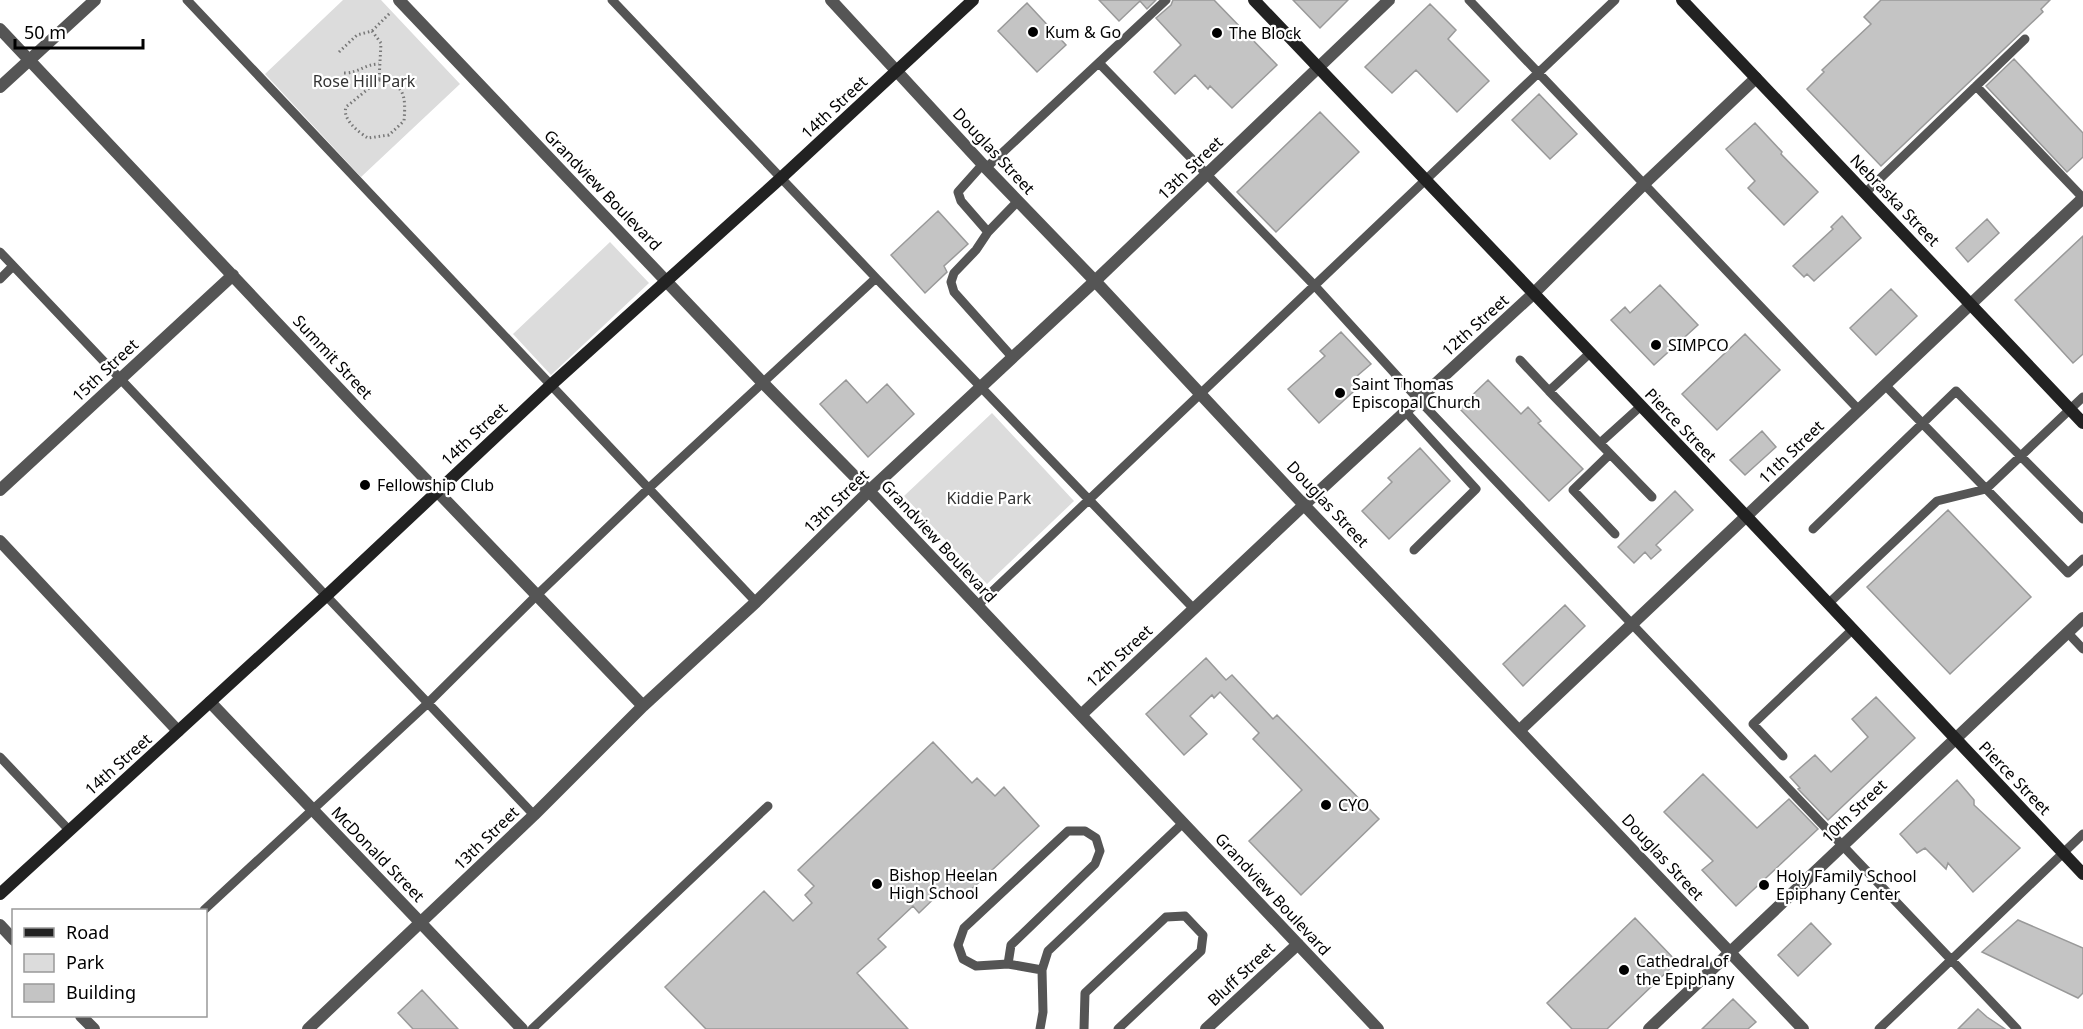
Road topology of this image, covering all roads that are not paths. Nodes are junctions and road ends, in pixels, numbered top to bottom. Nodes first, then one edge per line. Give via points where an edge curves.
1 (96, 0) edge
2 (187, 0) edge
3 (612, 0) edge
4 (831, 0) edge
5 (973, 0) edge
6 (1166, 0) edge
7 (1254, 0) edge
8 (1389, 0) edge
9 (1469, 0) edge
10 (1615, 0) edge
11 (1682, 0) edge
12 (400, 1) edge
13 (0, 29) edge
14 (2025, 39) dead end
15 (29, 60) junction
16 (1099, 63) junction
17 (1318, 68) junction
18 (898, 70) junction
19 (1538, 74) junction
20 (1756, 78) junction
21 (1976, 86) junction
22 (0, 87) edge
23 (985, 166) junction
24 (1207, 175) junction
25 (782, 177) junction
26 (1425, 181) junction
27 (1644, 184) junction
28 (1865, 193) junction
29 (2083, 198) edge
30 (1018, 201) junction
31 (988, 232) junction
32 (0, 252) edge
33 (13, 266) junction
34 (234, 275) junction
35 (876, 278) junction
36 (0, 279) edge
37 (665, 281) junction
38 (1095, 281) junction
39 (1315, 286) junction
40 (1533, 294) junction
41 (1971, 304) junction
42 (1590, 353) junction
43 (1013, 358) junction
44 (1520, 360) dead end
45 (120, 378) junction
46 (763, 383) junction
47 (552, 384) junction
48 (1885, 385) junction
49 (982, 387) junction
50 (1549, 391) junction
51 (1201, 393) junction
52 (2083, 398) edge
53 (1418, 399) junction
54 (1641, 406) junction
55 (1859, 410) junction
56 (2070, 410) junction
57 (1406, 411) junction
58 (1922, 423) junction
59 (2083, 423) edge
60 (1600, 443) junction
61 (1610, 454) junction
62 (2021, 456) junction
63 (649, 488) junction
64 (1986, 489) junction
65 (0, 490) edge
66 (869, 491) junction
67 (437, 492) junction
68 (1652, 497) dead end
69 (1089, 501) junction
70 (1304, 505) junction
71 (1746, 517) junction
72 (2083, 519) edge
73 (1813, 529) dead end
74 (1615, 534) dead end
75 (0, 541) edge
76 (1414, 550) dead end
77 (2083, 559) edge
78 (537, 595) junction
79 (326, 596) junction
80 (756, 602) junction
81 (1828, 604) junction
82 (977, 606) junction
83 (1194, 609) junction
84 (2083, 618) edge
85 (1633, 623) junction
86 (1852, 630) junction
87 (2067, 632) junction
88 (2083, 649) edge
89 (210, 702) junction
90 (427, 704) junction
91 (643, 706) junction
92 (1081, 715) junction
93 (1520, 730) junction
94 (178, 731) junction
95 (1955, 739) junction
96 (0, 756) edge
97 (1783, 756) dead end
98 (768, 806) dead end
99 (312, 809) junction
100 (534, 815) junction
101 (1183, 823) junction
102 (69, 830) junction
103 (2083, 834) edge
104 (1842, 846) junction
105 (2063, 853) junction
106 (2083, 874) edge
107 (0, 894) edge
108 (205, 909) edge
109 (421, 923) junction
110 (0, 925) edge
111 (12, 938) edge
112 (1298, 944) junction
113 (1730, 952) junction
114 (1950, 960) junction
115 (1008, 964) junction
116 (1042, 970) junction
117 (308, 1029) edge
118 (522, 1029) edge
119 (532, 1029) edge
120 (1040, 1029) edge
121 (1084, 1029) edge
122 (1118, 1029) edge
123 (1206, 1029) edge
124 (1378, 1029) edge
125 (1649, 1029) edge
126 (1803, 1029) edge
127 (1879, 1029) edge
128 (2017, 1029) edge

1 - 15 street
2 - 47 lane
3 - 25 lane
4 - 18 street, Douglas Street
5 - 18 main road, 14th Street
6 - 16 lane
7 - 17 main road, Pierce Street
8 - 17 street, 13th Street
9 - 19 lane
10 - 19 lane
11 - 20 main road, Nebraska Street
12 - 37 street, Grandview Boulevard
13 - 15 street, Summit Street
14 - 21 lane
15 - 22 street
15 - 34 street, Summit Street
16 - 23 lane
16 - 24 lane
17 - 24 street, 13th Street
17 - 26 main road, Pierce Street
18 - 23 street, Douglas Street
18 - 25 main road, 14th Street
19 - 26 lane
19 - 27 lane
20 - 27 street, 12th Street
20 - 28 main road, Nebraska Street
21 - 28 lane
21 - 29 lane
23 - 30 street, Douglas Street
23 - 31 lane via 958,192
24 - 38 street, 13th Street
24 - 39 lane
25 - 35 lane
25 - 37 main road, 14th Street
26 - 39 lane
26 - 40 main road, Pierce Street
27 - 40 street, 12th Street
27 - 55 lane
28 - 41 main road, Nebraska Street
29 - 41 street, 11th Street
30 - 31 lane
30 - 38 street, Douglas Street
31 - 43 lane via 951,282 954,292
32 - 33 lane
33 - 36 lane
33 - 45 lane
34 - 45 street, 15th Street
34 - 67 street, Summit Street
35 - 46 lane
35 - 49 lane
37 - 46 street, Grandview Boulevard
37 - 47 main road, 14th Street
38 - 43 street, 13th Street
38 - 51 street, Douglas Street
39 - 51 lane
39 - 53 lane
40 - 42 main road, Pierce Street
40 - 53 street, 12th Street
41 - 48 street, 11th Street
41 - 56 main road, Nebraska Street
42 - 50 lane
42 - 54 main road, Pierce Street
43 - 49 street, 13th Street
44 - 50 lane
45 - 65 street, 15th Street
45 - 79 lane
46 - 63 lane
46 - 66 street, Grandview Boulevard
47 - 63 lane
47 - 67 main road, 14th Street
48 - 55 street, 11th Street
48 - 58 lane
49 - 66 street, 13th Street
49 - 69 lane
50 - 60 lane
51 - 69 lane
51 - 70 street, Douglas Street
52 - 56 lane
53 - 57 street, 12th Street
53 - 85 lane
54 - 60 lane
54 - 71 main road, Pierce Street
55 - 71 street, 11th Street
56 - 59 main road, Nebraska Street
56 - 62 lane
57 - 70 street, 12th Street
57 - 76 lane via 1476,489
58 - 62 lane via 1956,391
58 - 64 lane
58 - 73 lane
60 - 61 lane
61 - 68 lane
61 - 74 lane via 1572,490
62 - 64 lane
62 - 72 lane
63 - 78 lane
63 - 80 lane
64 - 77 lane via 2068,573
64 - 81 lane via 1937,501
66 - 80 street, 13th Street
66 - 82 street, Grandview Boulevard
67 - 78 street, Summit Street
67 - 79 main road, 14th Street
69 - 82 lane
69 - 83 lane
70 - 83 street, 12th Street
70 - 93 street, Douglas Street
71 - 81 main road, Pierce Street
71 - 85 street, 11th Street
75 - 94 street
78 - 90 lane
78 - 91 street, Summit Street
79 - 89 main road, 14th Street
79 - 90 lane
80 - 91 street, 13th Street
81 - 86 main road, Pierce Street
82 - 92 street, Grandview Boulevard
83 - 92 street, 12th Street
84 - 87 street, 10th Street
85 - 93 street, 11th Street
85 - 104 lane
86 - 95 main road, Pierce Street
86 - 97 lane via 1753,724
87 - 88 lane
87 - 95 street, 10th Street
89 - 94 main road, 14th Street
89 - 99 street, McDonald Street
90 - 99 lane
90 - 100 lane
91 - 100 street, 13th Street
92 - 101 street, Grandview Boulevard
93 - 113 street, Douglas Street
94 - 102 main road, 14th Street
95 - 104 street, 10th Street
95 - 105 main road, Pierce Street
96 - 102 lane
98 - 119 lane
99 - 108 lane
99 - 109 street, McDonald Street
100 - 109 street, 13th Street
101 - 112 street, Grandview Boulevard
101 - 116 lane via 1048,951
102 - 107 main road, 14th Street
103 - 105 lane
104 - 113 street, 10th Street
104 - 114 lane
105 - 106 main road, Pierce Street
105 - 114 lane
109 - 117 street, 13th Street
109 - 118 street, McDonald Street
110 - 111 street
112 - 123 street, Bluff Street
112 - 124 street, Grandview Boulevard
113 - 125 street, 10th Street
113 - 126 street, Douglas Street
114 - 127 lane
114 - 128 lane
115 - 115 lane via 1011,945 1095,864 1100,851 1096,838 1085,831 1068,831 964,928 958,945 963,959 976,966
115 - 116 lane
116 - 120 lane
121 - 122 lane via 1085,993 1166,917 1185,916 1203,934 1201,951

